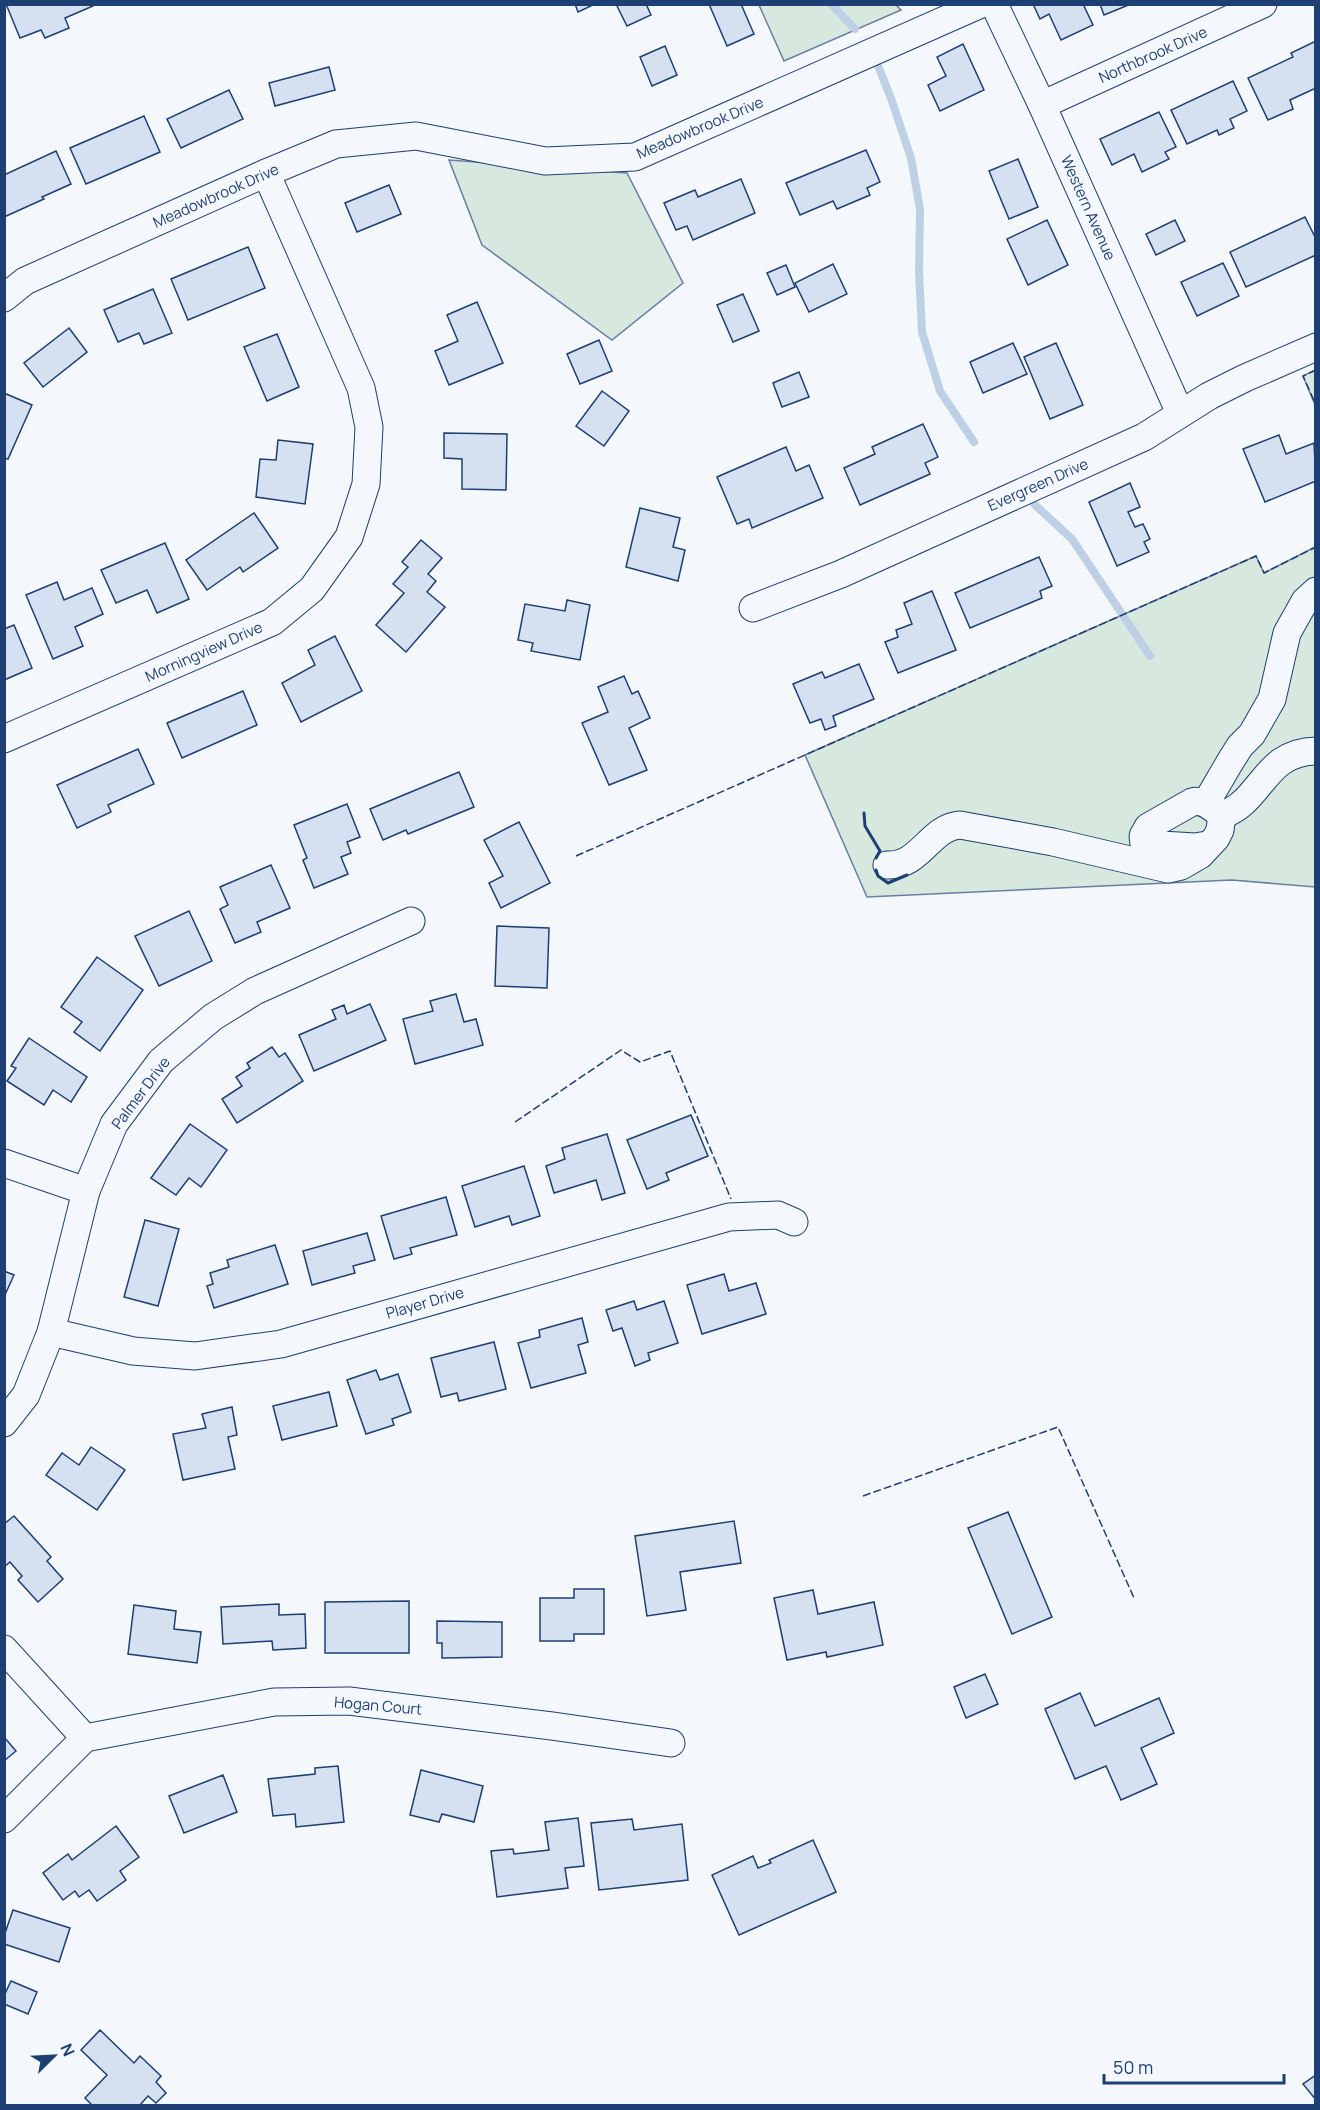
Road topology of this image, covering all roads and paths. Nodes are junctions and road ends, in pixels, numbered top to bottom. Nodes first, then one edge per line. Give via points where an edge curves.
1 (981, 4) edge
2 (994, 4) edge
3 (1263, 4) edge
4 (1042, 105) junction
5 (266, 173) junction
6 (4, 298) edge
7 (1316, 347) edge
8 (1180, 413) junction
9 (1316, 591) edge
10 (753, 608) dead end
11 (4, 739) edge
12 (1316, 750) edge
13 (1214, 809) junction
14 (1207, 845) junction
15 (887, 865) dead end
16 (411, 921) dead end
17 (4, 1163) edge
18 (86, 1191) junction
19 (794, 1222) dead end
20 (51, 1332) junction
21 (4, 1423) edge
22 (4, 1649) edge
23 (85, 1738) junction
24 (671, 1743) dead end
25 (4, 1819) edge

1 - 5 street, Meadowbrook Drive via 635,157 545,161 416,136 336,144
2 - 4 street, Western Avenue
3 - 4 street, Northbrook Drive
4 - 8 street, Western Avenue
5 - 6 street, Meadowbrook Drive via 25,281
5 - 11 street, Morningview Drive via 361,388 369,427 366,484 350,537 312,589 272,622
7 - 8 street, Evergreen Drive via 1245,378
8 - 10 street, Evergreen Drive via 1144,437 841,574
9 - 13 street via 1305,601 1287,633 1272,699 1230,762
12 - 13 street via 1301,751 1276,764 1239,807
13 - 14 street via 1220,830
13 - 14 street via 1199,800 1192,802 1148,827 1143,836 1144,844
14 - 15 street via 1191,861 1167,869 960,825 946,828 903,864
16 - 18 street, Palmer Drive via 255,991 213,1017 161,1061 114,1124
17 - 18 street
18 - 20 street, Palmer Drive
19 - 20 street, Player Drive via 778,1215 729,1217 281,1344 195,1356 133,1352
20 - 21 street, Palmer Drive via 26,1395
22 - 23 street
23 - 24 street, Hogan Court via 274,1702 348,1701
23 - 25 street

